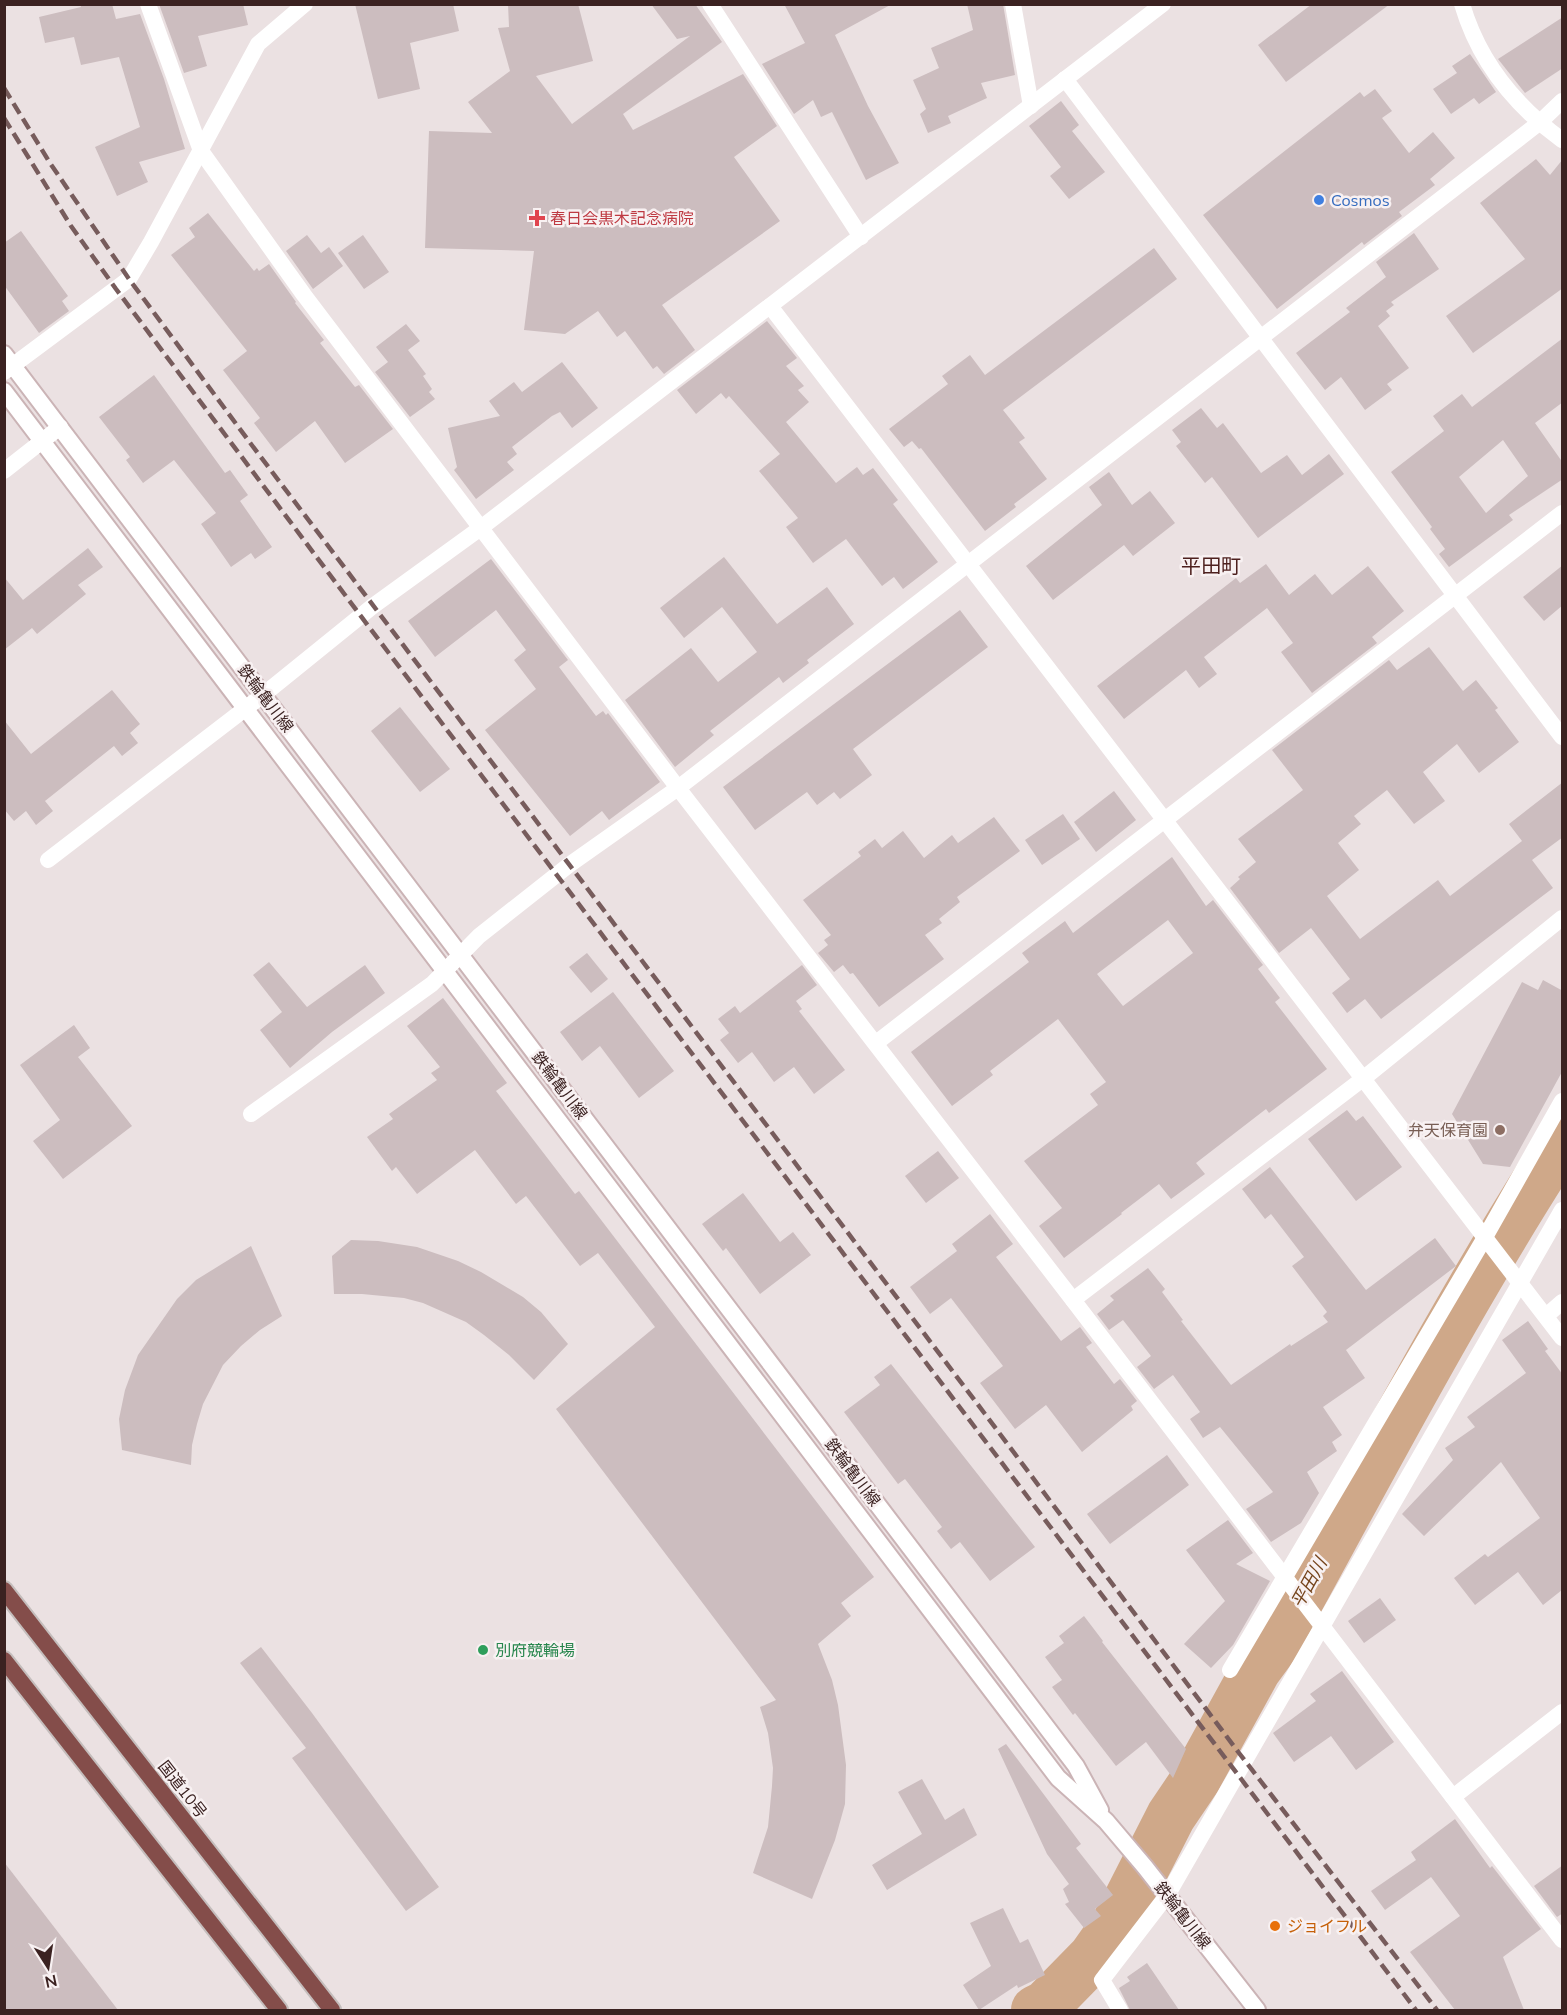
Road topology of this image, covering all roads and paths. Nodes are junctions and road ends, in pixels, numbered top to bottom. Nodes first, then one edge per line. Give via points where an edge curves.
1 (148, 4) edge
2 (305, 4) edge
3 (710, 4) edge
4 (1013, 4) edge
5 (1163, 4) edge
6 (1462, 4) edge
7 (1065, 79) junction
8 (1563, 101) edge
9 (1031, 106) junction
10 (1539, 123) junction
11 (1563, 140) edge
12 (201, 151) junction
13 (861, 237) junction
14 (770, 306) junction
15 (1262, 337) junction
16 (8, 364) edge
17 (4, 392) edge
18 (60, 427) junction
19 (42, 441) junction
20 (4, 471) edge
21 (1563, 513) edge
22 (482, 527) junction
23 (969, 563) junction
24 (1456, 596) junction
25 (263, 695) junction
26 (245, 708) junction
27 (1563, 737) edge
28 (678, 788) junction
29 (1166, 819) junction
30 (48, 860) dead end
31 (1563, 918) edge
32 (460, 955) junction
33 (445, 971) junction
34 (876, 1043) junction
35 (1364, 1078) junction
36 (1563, 1101) edge
37 (251, 1113) dead end
38 (1563, 1210) edge
39 (1484, 1239) junction
40 (1519, 1284) junction
41 (1073, 1300) junction
42 (1563, 1302) edge
43 (1546, 1316) junction
44 (1563, 1338) edge
45 (1284, 1575) junction
46 (4, 1590) edge
47 (1322, 1626) junction
48 (4, 1660) edge
49 (1230, 1670) dead end
50 (1563, 1712) edge
51 (1453, 1797) junction
52 (1106, 1821) junction
53 (1164, 1889) junction
54 (1563, 1941) edge
55 (279, 2010) edge
56 (332, 2010) edge
57 (1120, 2010) edge
58 (1257, 2010) edge

1 - 12 street
2 - 12 street via 258,44
3 - 13 street
4 - 9 street
5 - 7 street
6 - 10 street via 1469,29 1505,89
7 - 9 street
7 - 15 street
8 - 10 street
9 - 13 street
10 - 11 street
10 - 15 street
12 - 16 street via 129,279
12 - 22 street via 304,295
13 - 14 street
14 - 22 street
14 - 23 street
15 - 23 street
15 - 24 street
16 - 18 street, 鉄輪亀川線
17 - 19 street, 鉄輪亀川線
18 - 19 street
18 - 25 street, 鉄輪亀川線
19 - 20 street
19 - 26 street, 鉄輪亀川線
21 - 24 street
22 - 25 street via 373,606
22 - 28 street
23 - 28 street
23 - 29 street
24 - 27 street
24 - 29 street
25 - 26 street
25 - 32 street, 鉄輪亀川線
26 - 30 street
26 - 33 street, 鉄輪亀川線
28 - 32 street via 569,865
28 - 34 street
29 - 34 street
29 - 35 street
31 - 35 street
32 - 33 street
32 - 52 street, 鉄輪亀川線 via 1076,1766
33 - 37 street
33 - 52 street, 鉄輪亀川線 via 1058,1778
34 - 41 street
35 - 39 street
35 - 41 street
36 - 39 street
38 - 40 street
39 - 40 street
39 - 45 street
40 - 43 street
40 - 47 street
41 - 45 street
42 - 43 street
43 - 44 street
45 - 47 street
45 - 49 street
46 - 56 highway, 国道10号
47 - 51 street
47 - 53 street
48 - 55 highway
50 - 51 street
51 - 54 street
52 - 53 street, 鉄輪亀川線
53 - 57 street via 1102,1980
53 - 58 street, 鉄輪亀川線

